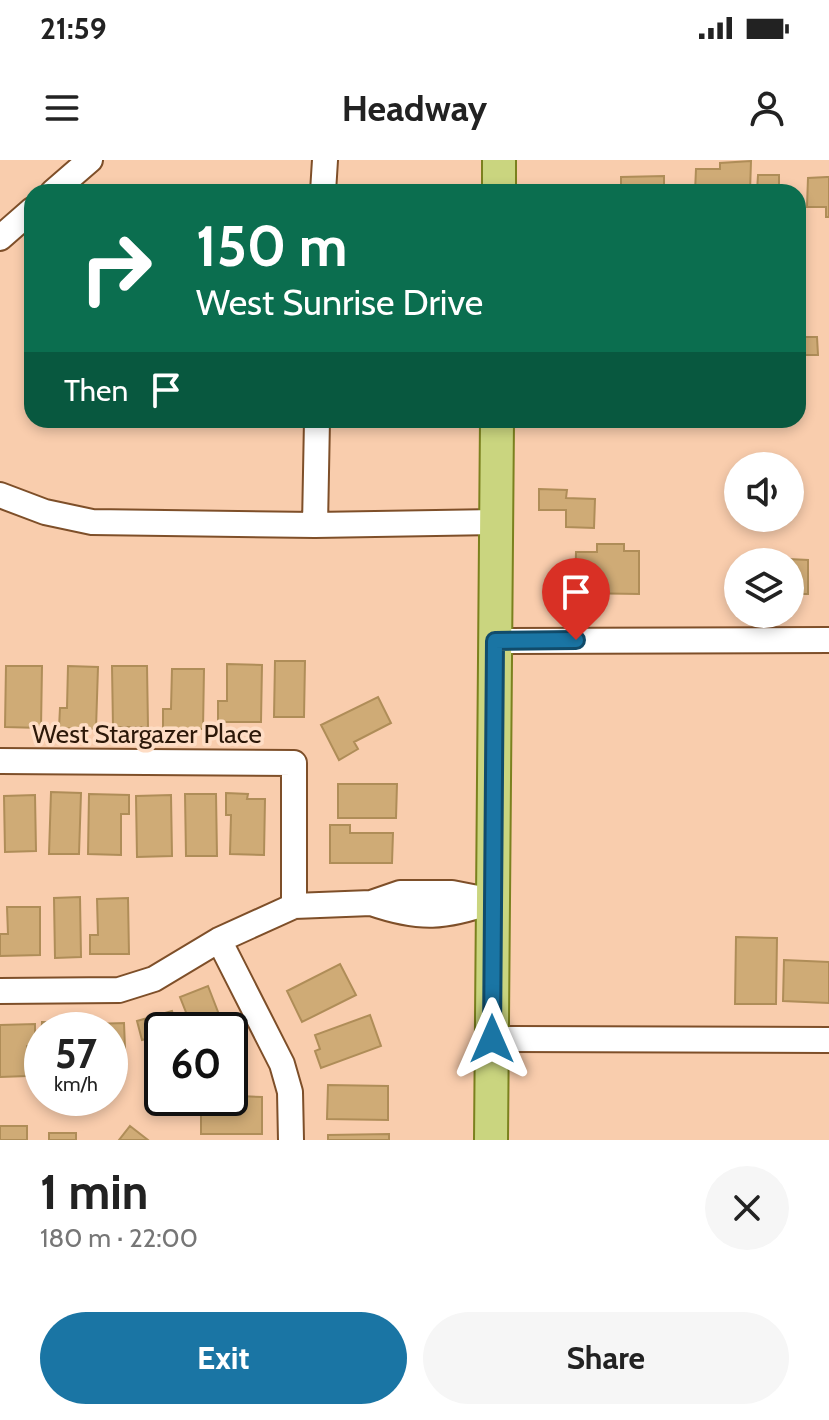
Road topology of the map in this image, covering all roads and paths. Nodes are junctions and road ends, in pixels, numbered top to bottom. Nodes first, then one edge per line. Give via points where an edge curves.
1 (90, 160) edge
2 (325, 160) edge
3 (499, 160) edge
4 (62, 184) edge
5 (324, 184) edge
6 (499, 184) edge
7 (24, 217) edge
8 (0, 238) edge
9 (317, 428) edge
10 (497, 428) edge
11 (0, 495) edge
12 (496, 522) junction
13 (315, 525) junction
14 (829, 640) edge
15 (495, 641) junction
16 (0, 761) edge
17 (493, 901) junction
18 (294, 906) junction
19 (219, 940) junction
20 (0, 991) edge
21 (492, 1039) junction
22 (829, 1040) edge
23 (291, 1140) edge
24 (491, 1140) edge

1 - 4 street
2 - 5 street
3 - 6 main road
7 - 8 street
9 - 13 street
10 - 12 main road
11 - 13 street via 92,522
12 - 13 street
12 - 15 main road
14 - 15 street
15 - 17 main road
16 - 18 street, West Stargazer Place via 294,763
17 - 18 street via 452,893 400,893 371,903
17 - 21 main road
18 - 19 street
19 - 20 street via 154,979 119,990
19 - 23 street via 282,1064 290,1092
21 - 22 street
21 - 24 main road

